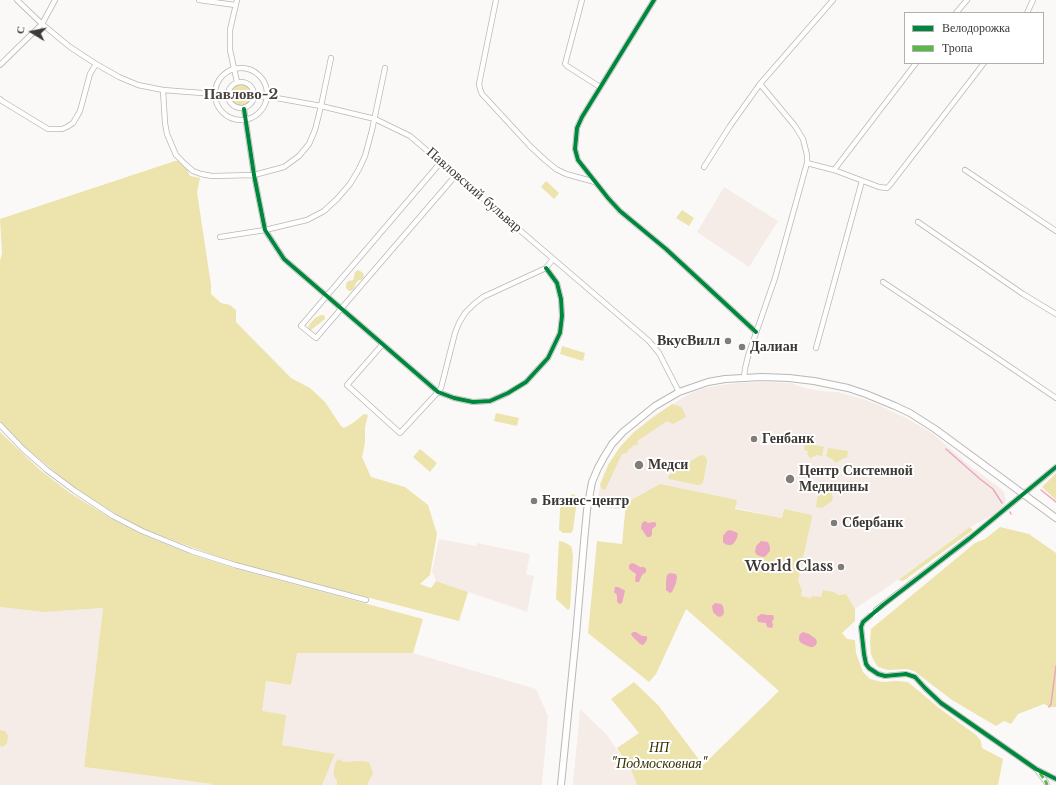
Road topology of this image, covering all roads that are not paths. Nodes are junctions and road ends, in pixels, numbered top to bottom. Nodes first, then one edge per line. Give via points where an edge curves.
1 (17, 0) edge
2 (55, 0) edge
3 (199, 0) edge
4 (496, 0) edge
5 (582, 0) edge
6 (654, 0) edge
7 (833, 0) edge
8 (968, 0) edge
9 (1033, 0) edge
10 (236, 3) edge
11 (957, 12) edge
12 (1027, 12) edge
13 (42, 24) junction
14 (331, 58) dead end
15 (96, 64) junction
16 (915, 64) edge
17 (983, 64) edge
18 (0, 65) edge
19 (385, 68) dead end
20 (234, 69) junction
21 (237, 82) junction
22 (760, 84) junction
23 (600, 87) junction
24 (163, 90) junction
25 (214, 94) junction
26 (228, 96) junction
27 (254, 96) junction
28 (266, 96) junction
29 (0, 99) edge
30 (321, 106) junction
31 (244, 108) junction
32 (375, 119) junction
33 (245, 120) junction
34 (441, 162) junction
35 (807, 163) junction
36 (704, 166) dead end
37 (834, 170) junction
38 (965, 170) dead end
39 (254, 175) junction
40 (456, 175) junction
41 (862, 181) junction
42 (595, 182) junction
43 (918, 222) dead end
44 (266, 230) junction
45 (1056, 231) edge
46 (220, 237) dead end
47 (553, 259) junction
48 (546, 268) junction
49 (883, 282) dead end
50 (326, 296) junction
51 (341, 309) junction
52 (1056, 314) edge
53 (756, 332) junction
54 (382, 345) junction
55 (816, 348) dead end
56 (744, 377) junction
57 (438, 392) junction
58 (679, 392) junction
59 (1056, 398) edge
60 (0, 425) edge
61 (1056, 466) edge
62 (1024, 494) junction
63 (1056, 518) edge
64 (366, 600) dead end
65 (876, 610) dead end
66 (870, 616) dead end
67 (1036, 769) junction
68 (1056, 778) edge
69 (561, 785) edge
70 (1047, 785) edge

1 - 13 street
2 - 13 street
3 - 10 street
4 - 42 street via 479,84 482,94 530,146 556,169
5 - 23 street via 565,64
6 - 23 street
7 - 22 street
8 - 11 street
9 - 12 street
10 - 20 street via 230,30 230,50
13 - 15 street
13 - 18 street
14 - 30 street
15 - 24 street via 138,85
15 - 29 street via 90,74 80,111 73,123 62,129 48,128
16 - 37 street
17 - 41 street via 890,185 883,188
19 - 32 street
20 - 21 street
20 - 25 street via 220,78
20 - 28 street via 242,68 257,74 266,88
21 - 26 street via 230,87
21 - 27 street via 251,86
22 - 35 street via 803,139
22 - 36 street
23 - 42 street via 577,128 575,149 578,160
24 - 25 street
24 - 39 street via 167,134 176,155 185,164 193,171 212,176
25 - 26 street
25 - 33 street via 216,103 228,117
26 - 31 street via 234,107
27 - 28 street, Павловский бульвар
27 - 31 street via 251,104
28 - 30 street, Павловский бульвар
28 - 33 street via 258,114
30 - 32 street, Павловский бульвар
30 - 39 street via 309,144 299,156 284,167
31 - 33 street
32 - 34 street, Павловский бульвар via 410,136
32 - 44 street via 359,169 337,199 324,211 307,220
33 - 39 street
34 - 40 street, Павловский бульвар
34 - 50 street
35 - 37 street
35 - 53 street via 775,278
37 - 41 street
38 - 45 street
39 - 44 street
40 - 47 street, Павловский бульвар
40 - 51 street
41 - 55 street
42 - 53 street via 620,211 666,249
43 - 52 street
44 - 46 street
44 - 50 street via 284,259
47 - 48 street
47 - 58 street, Павловский бульвар via 649,342 659,353
48 - 57 street via 483,297 465,313 455,333
48 - 57 street via 557,283 562,316 560,333 548,358 526,382 490,401 473,402
49 - 59 street
50 - 51 street
50 - 51 street via 301,326 316,338
51 - 54 street
53 - 56 street via 746,361
54 - 57 street
54 - 57 street via 347,385 400,433
56 - 58 main road via 708,382
56 - 62 main road via 789,378 826,383 848,388 895,406 935,428
58 - 69 main road via 655,406 623,432 612,444 592,482 585,529
60 - 64 street via 52,474 113,516 142,531 235,565
61 - 62 street
62 - 63 main road
62 - 65 street
66 - 67 street via 861,627 868,668 885,676 906,674 915,677 941,702
67 - 68 street
67 - 70 street

